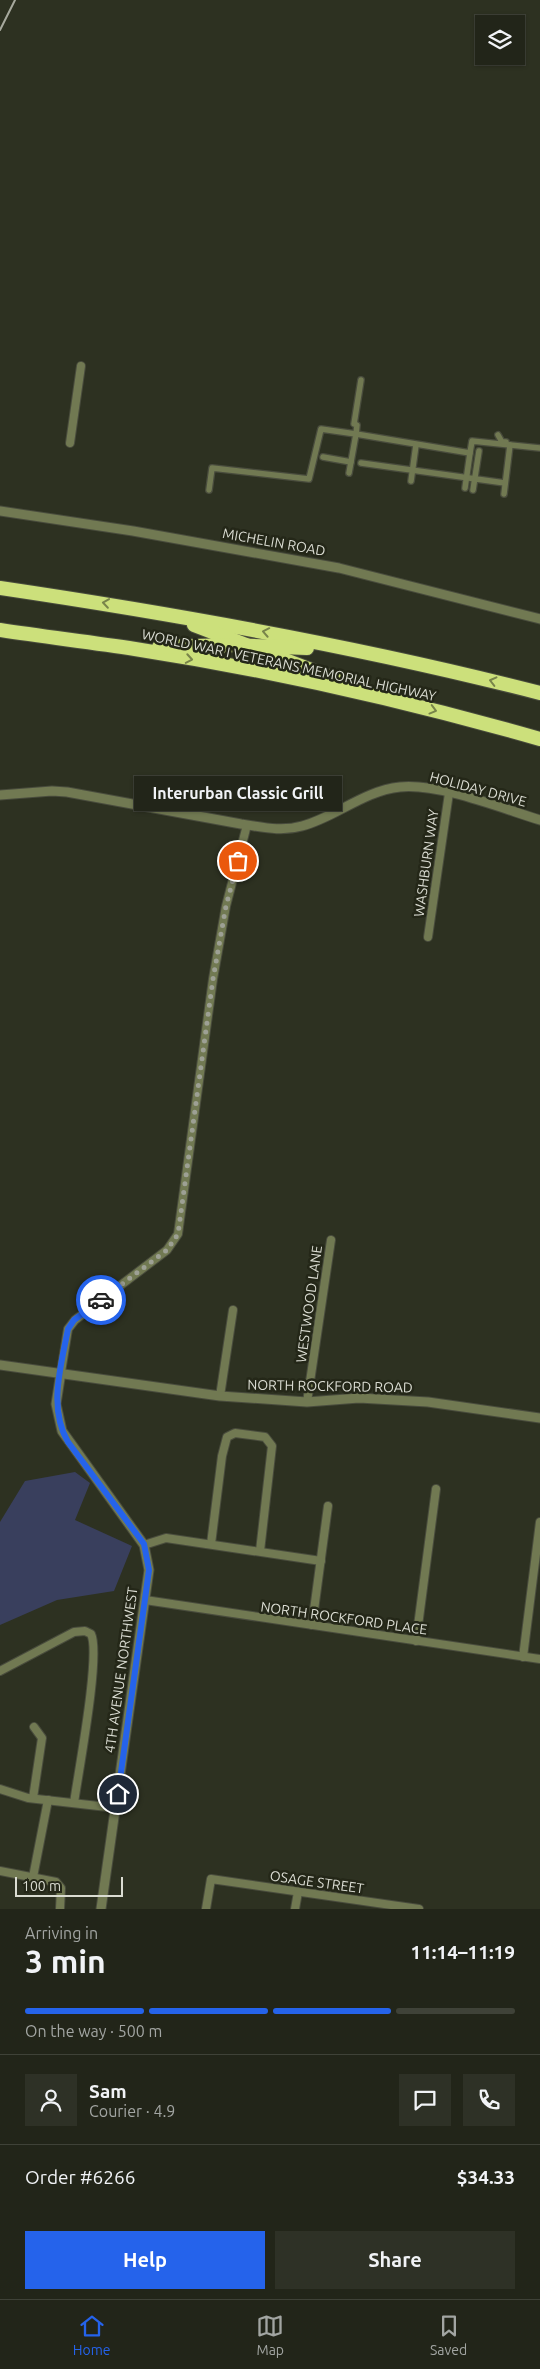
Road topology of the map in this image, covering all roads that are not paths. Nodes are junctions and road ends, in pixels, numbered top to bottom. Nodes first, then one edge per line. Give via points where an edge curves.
1 (81, 366) dead end
2 (361, 380) dead end
3 (356, 434) junction
4 (70, 443) dead end
5 (497, 443) junction
6 (510, 445) junction
7 (416, 446) junction
8 (540, 447) edge
9 (479, 451) dead end
10 (470, 452) junction
11 (323, 457) dead end
12 (351, 462) junction
13 (361, 463) dead end
14 (413, 470) junction
15 (350, 473) dead end
16 (467, 478) junction
17 (474, 479) junction
18 (411, 481) dead end
19 (505, 483) junction
20 (465, 488) dead end
21 (209, 490) dead end
22 (473, 490) dead end
23 (504, 494) dead end
24 (0, 511) edge
25 (0, 588) edge
26 (151, 610) junction
27 (540, 618) edge
28 (0, 630) edge
29 (247, 645) junction
30 (135, 649) junction
31 (394, 659) junction
32 (540, 693) edge
33 (405, 703) junction
34 (540, 739) edge
35 (449, 793) junction
36 (0, 795) edge
37 (540, 820) edge
38 (247, 825) junction
39 (428, 937) dead end
40 (331, 1240) dead end
41 (232, 1310) dead end
42 (0, 1365) edge
43 (61, 1372) junction
44 (220, 1396) junction
45 (307, 1402) junction
46 (540, 1418) edge
47 (436, 1489) dead end
48 (328, 1506) dead end
49 (540, 1522) edge
50 (144, 1544) junction
51 (211, 1544) junction
52 (260, 1552) junction
53 (321, 1561) junction
54 (145, 1600) junction
55 (312, 1625) junction
56 (416, 1641) junction
57 (523, 1657) junction
58 (540, 1659) edge
59 (0, 1671) edge
60 (34, 1727) dead end
61 (0, 1789) edge
62 (33, 1798) junction
63 (48, 1800) junction
64 (74, 1804) junction
65 (116, 1808) junction
66 (0, 1871) edge
67 (33, 1877) junction
68 (298, 1892) junction
69 (389, 1907) edge
70 (60, 1909) edge
71 (101, 1909) edge
72 (206, 1909) edge
73 (295, 1909) edge
74 (419, 1909) edge

1 - 4 street
2 - 3 street via 354,424 357,425
3 - 7 street
3 - 12 street
3 - 21 street via 321,429 309,479 212,468
5 - 6 street
5 - 8 street via 498,434 502,442
5 - 10 street via 472,441
6 - 8 street
6 - 19 street
7 - 10 street
7 - 14 street
9 - 17 street
10 - 16 street
11 - 12 street
12 - 15 street
13 - 14 street
14 - 16 street
14 - 18 street
16 - 17 street
16 - 20 street
17 - 19 street
17 - 22 street
19 - 23 street
24 - 27 street, MICHELIN ROAD via 339,568
26 -> 25 highway, WORLD WAR I VETERANS MEMORIAL HIGHWAY
26 - 29 highway
31 -> 26 highway, WORLD WAR I VETERANS MEMORIAL HIGHWAY
28 - 30 highway, WORLD WAR I VETERANS MEMORIAL HIGHWAY
29 - 30 highway
29 - 31 highway via 326,649
29 - 33 highway
30 -> 33 highway, WORLD WAR I VETERANS MEMORIAL HIGHWAY
32 -> 31 highway, WORLD WAR I VETERANS MEMORIAL HIGHWAY
33 -> 34 highway, WORLD WAR I VETERANS MEMORIAL HIGHWAY
35 - 37 street, HOLIDAY DRIVE
35 - 38 street, HOLIDAY DRIVE via 410,787 392,788 361,798 303,826 270,829
35 - 39 street, WASHBURN WAY
36 - 38 street, HOLIDAY DRIVE via 52,790
38 - 43 street via 226,906 214,971 178,1234 167,1250 74,1320 68,1329
40 - 45 street, WESTWOOD LANE
41 - 44 street
42 - 43 street, NORTH ROCKFORD ROAD
43 - 44 street, NORTH ROCKFORD ROAD
43 - 50 street, 4TH AVENUE NORTHWEST via 56,1404 62,1431
44 - 45 street, NORTH ROCKFORD ROAD
45 - 46 street, NORTH ROCKFORD ROAD via 359,1398 428,1402
47 - 56 street
48 - 53 street
49 - 57 street
50 - 51 street via 166,1538
50 - 54 street, 4TH AVENUE NORTHWEST via 149,1570
51 - 52 street
51 - 52 street via 227,1437 234,1433 265,1437 272,1446
52 - 53 street
53 - 55 street
54 - 55 street, NORTH ROCKFORD PLACE
54 - 65 street, 4TH AVENUE NORTHWEST
55 - 56 street, NORTH ROCKFORD PLACE
56 - 57 street, NORTH ROCKFORD PLACE
57 - 58 street, NORTH ROCKFORD PLACE
59 - 64 street via 74,1632 91,1634 94,1654
60 - 62 street via 42,1738
61 - 62 street
62 - 63 street
63 - 64 street
63 - 67 street
64 - 65 street
65 - 71 street, 4TH AVENUE NORTHWEST
66 - 67 street
67 - 70 street via 56,1882 62,1893
68 - 69 street, OSAGE STREET
68 - 72 street, OSAGE STREET via 211,1879
68 - 73 street
69 - 74 street, OSAGE STREET

